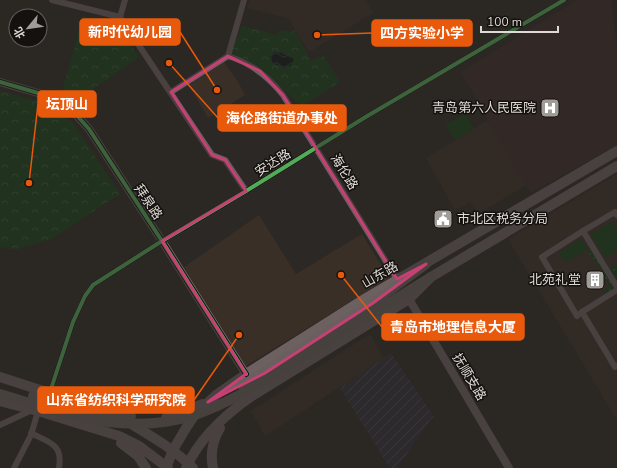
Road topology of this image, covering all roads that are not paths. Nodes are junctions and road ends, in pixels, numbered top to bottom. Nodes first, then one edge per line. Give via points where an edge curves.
1 (52, 0) edge
2 (125, 0) edge
3 (244, 0) edge
4 (564, 0) edge
5 (120, 17) junction
6 (228, 56) junction
7 (0, 82) edge
8 (171, 92) junction
9 (316, 147) junction
10 (617, 152) edge
11 (617, 166) edge
12 (246, 192) junction
13 (616, 213) edge
14 (583, 231) junction
15 (162, 241) junction
16 (426, 264) junction
17 (431, 277) junction
18 (397, 279) junction
19 (617, 288) edge
20 (409, 299) junction
21 (376, 306) junction
22 (582, 312) junction
23 (617, 366) edge
24 (246, 374) junction
25 (0, 377) edge
26 (0, 386) edge
27 (50, 392) junction
28 (0, 394) edge
29 (216, 395) junction
30 (0, 401) edge
31 (36, 410) junction
32 (111, 412) junction
33 (226, 416) junction
34 (0, 425) edge
35 (103, 431) junction
36 (31, 433) junction
37 (173, 450) junction
38 (189, 466) edge
39 (167, 467) edge
40 (14, 468) edge
41 (59, 468) edge
42 (146, 468) edge
43 (213, 468) edge
44 (509, 468) edge

1 - 5 street
2 - 5 street
3 - 6 street
4 - 9 street, 安达路
5 - 8 street
6 - 8 street
6 - 9 street, 海伦路 via 254,67 273,84 283,95
7 - 15 street, 拜泉路 via 45,95 72,110 89,129
8 - 12 street via 212,155 225,160
9 - 12 street, 安达路
9 - 18 street, 海伦路
10 - 16 main road, 山东路
11 - 17 main road
12 - 15 street, 安达路
13 - 14 street
14 - 19 street
14 - 22 street via 542,257 577,316
15 - 24 street, 拜泉路
15 - 27 street, 安达路 via 102,278 88,290 72,322
16 - 18 main road, 山东路
16 - 21 highway
17 - 20 main road
17 - 21 highway
18 - 24 main road, 山东路
19 - 22 street
20 - 33 main road via 252,396
20 - 44 street, 抚顺支路
21 - 26 highway, bridge via 243,386 196,407 167,414 136,417 100,414 78,410
21 - 28 highway, bridge via 246,392 191,416 138,423 99,421 76,417
22 - 23 street via 615,367
24 - 29 main road, 山东路
25 - 27 main road
27 - 32 main road
29 - 32 main road via 199,406 164,419 135,419
29 - 37 main road, 山东路 via 194,416
30 - 31 main road
31 - 34 street
31 - 35 main road
31 - 36 street
32 - 37 main road
33 - 38 main road via 207,437
33 - 43 main road via 215,437
35 - 39 main road via 139,446
35 - 42 main road via 132,451
36 - 40 street
36 - 41 street via 58,449 61,458
37 - 38 main road
37 - 39 main road, 山东路

